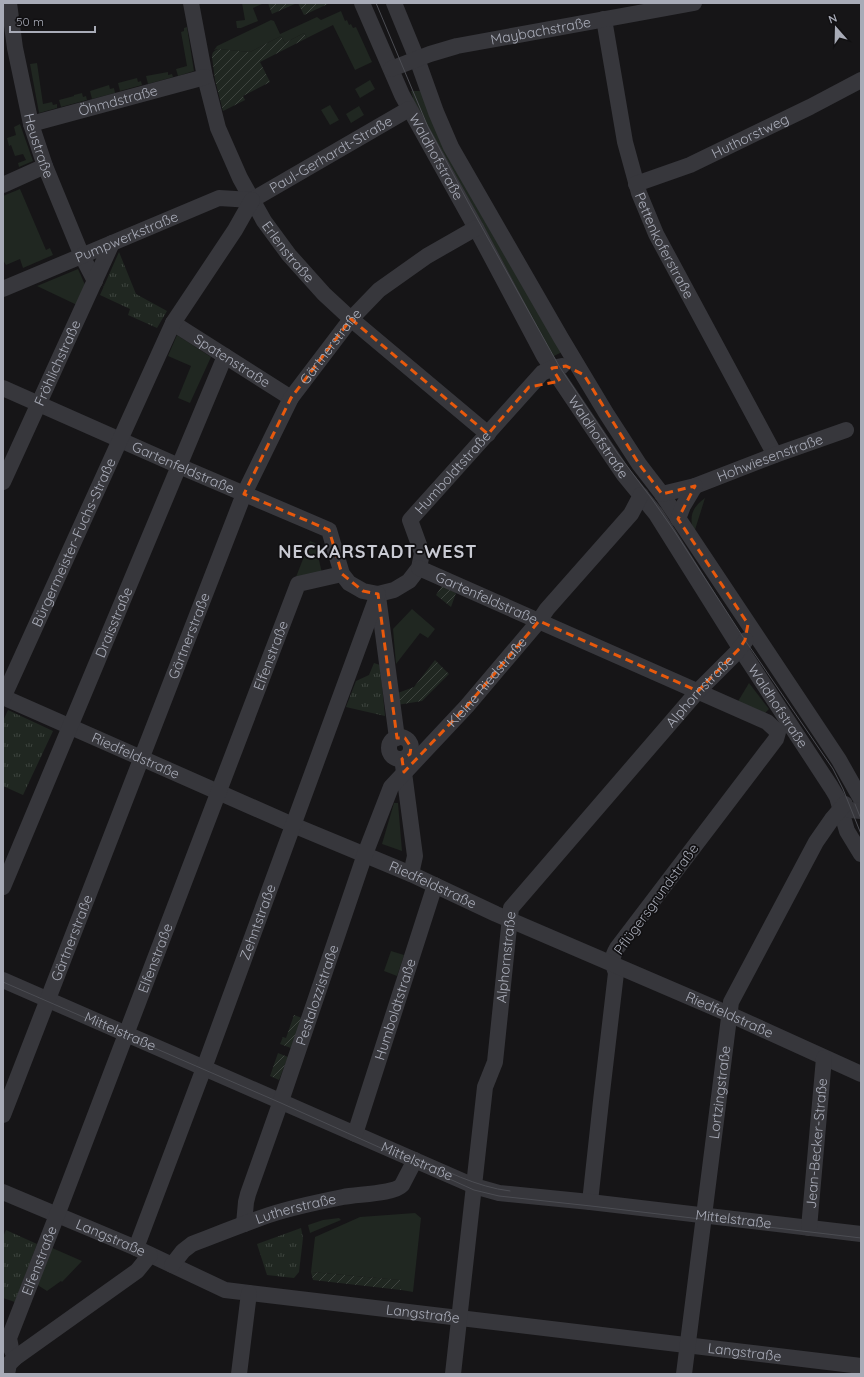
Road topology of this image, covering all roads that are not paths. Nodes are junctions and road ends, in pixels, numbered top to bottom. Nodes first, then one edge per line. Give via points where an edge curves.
1 (9, 3) edge
2 (191, 3) edge
3 (362, 3) edge
4 (394, 3) edge
5 (694, 3) edge
6 (604, 19) junction
7 (417, 59) junction
8 (391, 69) junction
9 (205, 77) junction
10 (861, 80) edge
11 (409, 109) junction
12 (31, 124) junction
13 (45, 166) junction
14 (636, 184) junction
15 (3, 185) edge
16 (252, 200) junction
17 (476, 228) junction
18 (112, 243) junction
19 (82, 256) junction
20 (95, 281) junction
21 (3, 289) edge
22 (350, 319) junction
23 (173, 323) junction
24 (225, 356) junction
25 (552, 368) junction
26 (584, 375) junction
27 (561, 382) junction
28 (529, 387) junction
29 (3, 388) edge
30 (291, 398) junction
31 (39, 404) junction
32 (846, 430) dead end
33 (488, 434) junction
34 (120, 440) junction
35 (775, 455) junction
36 (179, 466) junction
37 (3, 482) edge
38 (695, 486) junction
39 (244, 494) junction
40 (662, 494) junction
41 (639, 500) junction
42 (678, 519) junction
43 (419, 568) junction
44 (342, 574) junction
45 (378, 594) junction
46 (539, 621) junction
47 (748, 624) junction
48 (740, 648) junction
49 (698, 691) junction
50 (3, 698) edge
51 (70, 728) junction
52 (776, 739) joint
53 (141, 759) junction
54 (403, 765) junction
55 (855, 775) edge
56 (832, 787) junction
57 (218, 793) junction
58 (860, 793) edge
59 (840, 809) junction
60 (861, 811) edge
61 (293, 825) junction
62 (847, 831) junction
63 (822, 832) junction
64 (365, 854) junction
65 (861, 854) edge
66 (411, 874) junction
67 (435, 885) junction
68 (3, 887) edge
69 (510, 920) junction
70 (613, 965) junction
71 (3, 980) edge
72 (48, 1000) junction
73 (729, 1014) junction
74 (126, 1033) junction
75 (824, 1058) junction
76 (204, 1068) junction
77 (861, 1074) edge
78 (282, 1101) junction
79 (3, 1114) edge
80 (355, 1134) junction
81 (415, 1160) junction
82 (474, 1186) junction
83 (3, 1192) edge
84 (590, 1202) junction
85 (57, 1215) junction
86 (704, 1217) junction
87 (244, 1224) junction
88 (809, 1228) junction
89 (861, 1234) edge
90 (136, 1248) junction
91 (150, 1255) junction
92 (172, 1265) junction
93 (249, 1293) junction
94 (459, 1317) junction
95 (688, 1346) junction
96 (15, 1358) junction
97 (861, 1366) edge
98 (7, 1374) edge
99 (239, 1374) edge
100 (453, 1374) edge
101 (684, 1374) edge

1 - 12 street, Heustraße via 15,48
2 - 9 street, Erlenstraße
3 - 8 street, Waldhofstraße
4 - 7 street, Waldhofstraße
5 - 6 street, Maybachstraße
6 - 7 street, Maybachstraße via 457,46
6 - 14 street, Pettenkoferstraße via 625,142
7 - 8 street, Maybachstraße
7 - 26 street, Waldhofstraße via 451,147
8 - 11 street, Waldhofstraße
9 - 12 street, Öhmdstraße
9 - 16 street, Erlenstraße via 219,130
10 - 14 street, Huthorstweg via 690,165
11 - 16 street, Paul-Gerhardt-Straße
11 - 17 street, Waldhofstraße
12 - 13 street, Heustraße
13 - 15 street
13 - 19 street, Heustraße
14 - 35 street, Pettenkoferstraße via 656,234
16 - 18 street, Pumpwerkstraße via 219,198
16 - 22 street, Erlenstraße via 289,255
16 - 23 street, Bürgermeister-Fuchs-Straße
17 - 22 street, Gärtnerstraße via 427,256 379,290
17 - 25 street, Waldhofstraße
18 - 19 street, Pumpwerkstraße
18 - 20 street, Fröhlichstraße
19 - 20 street, Heustraße
19 - 21 street, Pumpwerkstraße
20 - 31 street, Fröhlichstraße
22 - 30 street, Gärtnerstraße
22 - 33 street, Erlenstraße
23 - 24 street, Spatenstraße
23 - 34 street, Bürgermeister-Fuchs-Straße
24 - 30 street, Spatenstraße
24 - 36 street, Draisstraße
25 - 26 street via 566,366
25 - 27 street, Waldhofstraße
25 - 28 street, Humboldtstraße via 542,373
26 - 40 street, Waldhofstraße via 639,464
27 - 28 street
27 - 41 street, Waldhofstraße
28 - 33 street, Humboldtstraße
29 - 31 street, Gartenfeldstraße
30 - 39 street, Gärtnerstraße
31 - 34 street, Gartenfeldstraße
31 - 37 street, Fröhlichstraße
32 - 35 street, Hohwiesenstraße
33 - 43 street, Humboldtstraße via 410,520 422,553
34 - 36 street, Gartenfeldstraße
34 - 50 street, Bürgermeister-Fuchs-Straße
35 - 38 street, Hohwiesenstraße
36 - 39 street, Gartenfeldstraße
36 - 51 street, Draisstraße
38 - 40 street, Hohwiesenstraße
38 - 42 street
39 - 44 street, Gartenfeldstraße via 329,530
39 - 53 street, Gärtnerstraße
40 - 42 street, Waldhofstraße
41 - 46 street, Kleine Riedstraße via 631,514
41 - 48 street, Waldhofstraße via 656,514
42 - 47 street, Waldhofstraße
43 - 45 street, Gartenfeldstraße via 409,581 394,590
43 - 46 street, Gartenfeldstraße
44 - 45 street via 349,583 363,591
44 - 57 street, Elfenstraße via 298,584
45 - 54 street via 397,738 405,738 411,747
45 - 61 street, Zehntstraße
46 - 49 street, Gartenfeldstraße
46 - 54 street, Kleine Riedstraße via 467,706
47 - 48 street, Alphornstraße via 745,640
47 - 55 street, Waldhofstraße via 839,760
48 - 49 street, Alphornstraße
48 - 56 street, Waldhofstraße
49 - 52 street, Gartenfeldstraße via 767,722 778,732
49 - 69 street, Alphornstraße via 511,908
50 - 51 street, Riedfeldstraße
51 - 53 street, Riedfeldstraße
51 - 68 street, Draisstraße
52 - 70 street, Pflügersgrundstraße via 617,948 612,956
53 - 57 street, Riedfeldstraße
53 - 72 street, Gärtnerstraße
54 - 64 street, Pestalozzistraße via 391,787
54 - 66 street via 415,856
55 - 58 street, Waldhofstraße
56 - 58 street
56 - 59 street, Waldhofstraße
57 - 61 street, Riedfeldstraße
57 - 74 street, Elfenstraße
58 - 59 street, Lortzingstraße
59 - 60 street
59 - 62 street, Waldhofstraße
59 - 63 street, Lortzingstraße
61 - 64 street, Riedfeldstraße
61 - 76 street, Zehntstraße
62 - 63 street
62 - 65 street, Waldhofstraße
63 - 73 street, Lortzingstraße via 731,1002
64 - 66 street, Riedfeldstraße
64 - 78 street, Pestalozzistraße
66 - 67 street, Riedfeldstraße
67 - 69 street, Riedfeldstraße
67 - 80 street, Humboldtstraße
69 - 70 street, Riedfeldstraße
69 - 82 street, Alphornstraße via 495,1062 485,1087
70 - 73 street, Riedfeldstraße
70 - 84 street, Pflügersgrundstraße via 616,974
71 - 72 street, Mittelstraße
72 - 74 street, Mittelstraße
72 - 79 street, Gärtnerstraße
73 - 75 street, Riedfeldstraße
73 - 86 street, Lortzingstraße
74 - 76 street, Mittelstraße
74 - 85 street, Elfenstraße
75 - 77 street, Riedfeldstraße
75 - 88 street, Jean-Becker-Straße
76 - 78 street, Mittelstraße
76 - 90 street, Zehntstraße
78 - 80 street, Mittelstraße
78 - 87 street, Pestalozzistraße via 248,1194
80 - 81 street, Mittelstraße
81 - 82 street, Mittelstraße
81 - 87 street, Lutherstraße via 399,1189 315,1202
82 - 84 street, Mittelstraße via 499,1193
82 - 94 street, Alphornstraße
83 - 85 street, Langstraße
84 - 86 street, Mittelstraße
85 - 90 street, Langstraße
85 - 96 street, Elfenstraße via 9,1338
86 - 88 street, Mittelstraße
86 - 95 street, Lortzingstraße
87 - 92 street, Lutherstraße via 192,1244
88 - 89 street, Mittelstraße
90 - 91 street, Langstraße
91 - 92 street, Langstraße
91 - 96 street via 137,1271
92 - 93 street, Langstraße via 226,1290
93 - 94 street, Langstraße
93 - 99 street
94 - 95 street, Langstraße
94 - 100 street, Alphornstraße
95 - 97 street, Langstraße
95 - 101 street, Lortzingstraße
96 - 98 street via 9,1364

